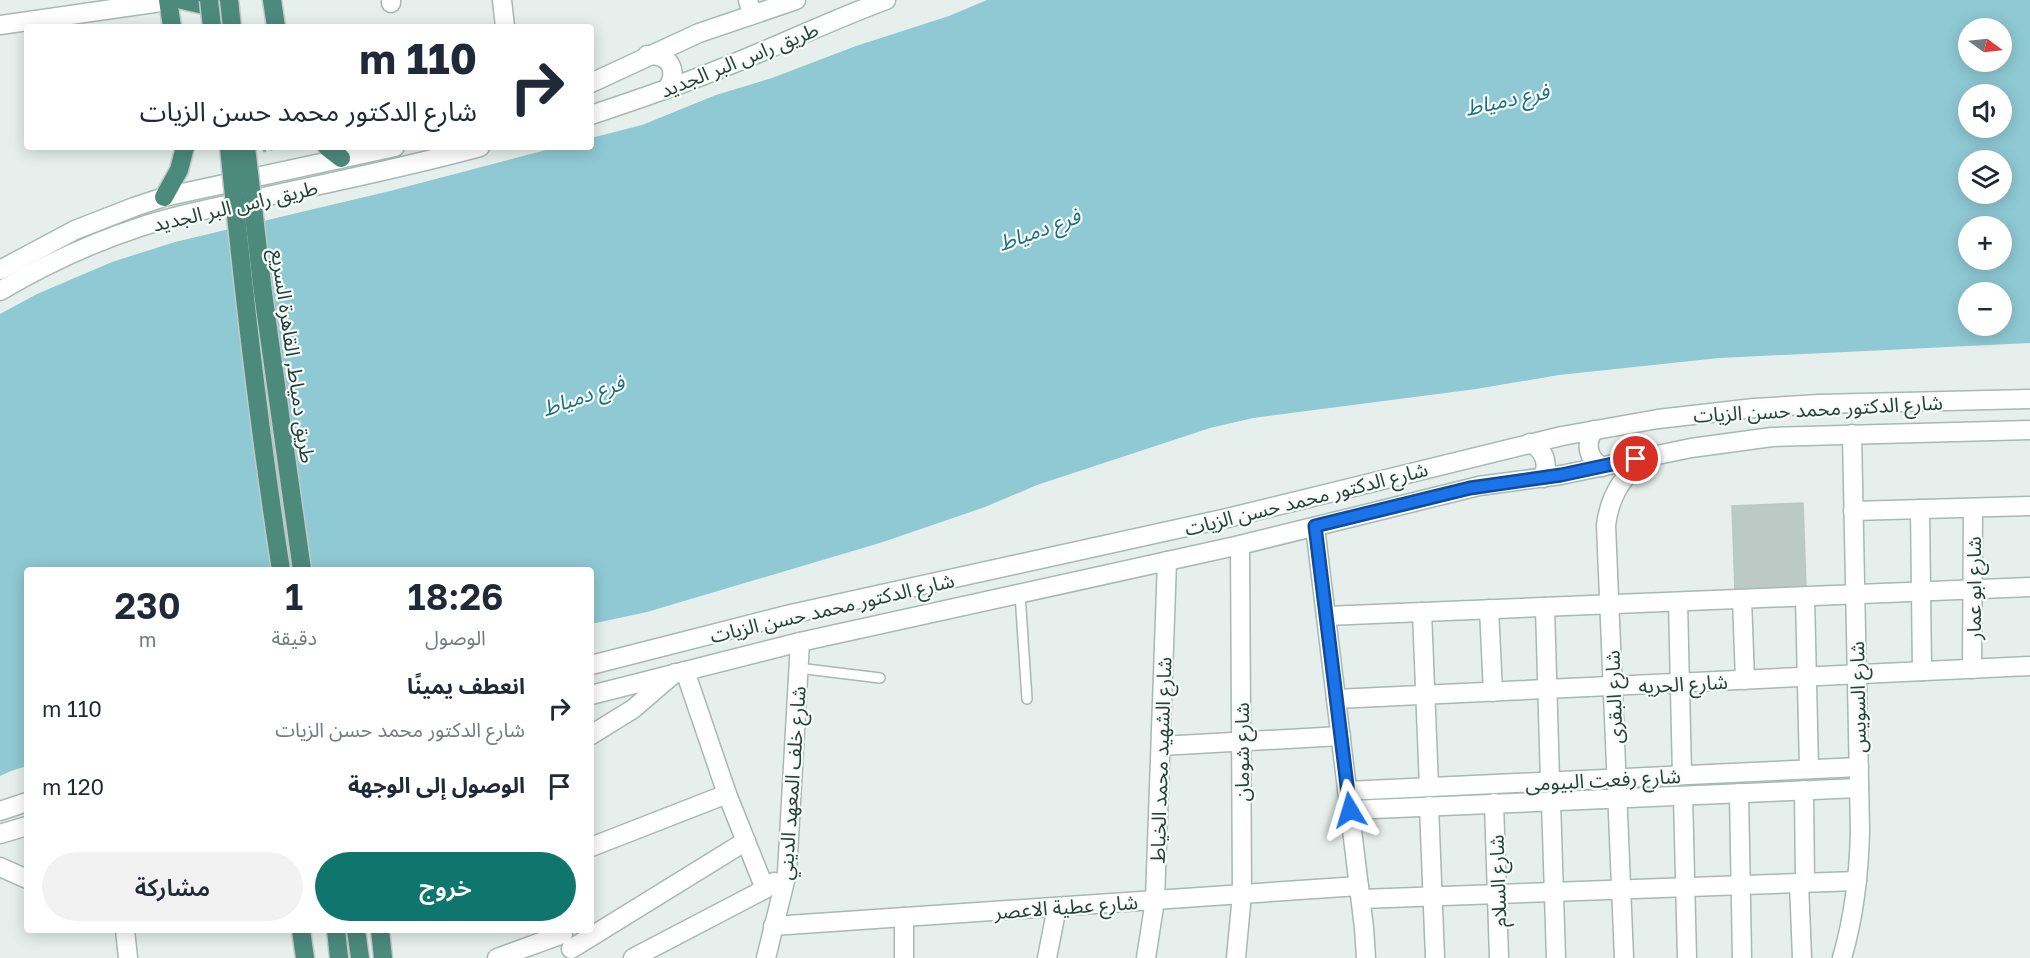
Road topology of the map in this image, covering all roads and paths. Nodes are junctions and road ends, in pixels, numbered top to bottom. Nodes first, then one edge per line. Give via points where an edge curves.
1 (173, 0) edge
2 (209, 0) edge
3 (229, 0) edge
4 (272, 0) edge
5 (502, 0) edge
6 (796, 0) edge
7 (886, 0) edge
8 (750, 7) edge
9 (172, 24) edge
10 (212, 24) edge
11 (232, 24) edge
12 (276, 24) edge
13 (505, 24) edge
14 (0, 25) edge
15 (647, 56) junction
16 (594, 82) edge
17 (667, 89) junction
18 (594, 114) edge
19 (184, 150) edge
20 (229, 150) edge
21 (246, 150) edge
22 (365, 150) edge
23 (468, 150) edge
24 (334, 153) edge
25 (164, 197) junction
26 (0, 270) edge
27 (0, 291) edge
28 (2030, 399) edge
29 (1594, 430) junction
30 (2030, 430) edge
31 (1852, 434) junction
32 (1530, 442) junction
33 (1654, 455) junction
34 (1602, 467) junction
35 (1543, 478) junction
36 (2030, 506) edge
37 (1974, 508) junction
38 (1920, 509) junction
39 (1854, 511) junction
40 (1315, 526) junction
41 (1240, 545) junction
42 (1167, 561) junction
43 (280, 567) edge
44 (302, 567) edge
45 (2030, 587) edge
46 (1973, 590) junction
47 (1921, 592) junction
48 (1020, 594) junction
49 (1855, 594) junction
50 (1805, 597) junction
51 (1742, 599) junction
52 (1678, 602) junction
53 (1609, 604) junction
54 (1545, 607) junction
55 (1489, 609) junction
56 (1422, 612) junction
57 (1326, 616) junction
58 (800, 642) junction
59 (594, 664) edge
60 (2030, 666) edge
61 (798, 668) junction
62 (1972, 669) junction
63 (1922, 671) junction
64 (680, 672) junction
65 (1857, 675) junction
66 (1807, 677) junction
67 (880, 678) dead end
68 (1745, 680) junction
69 (1680, 683) junction
70 (1613, 686) junction
71 (1548, 689) junction
72 (1493, 692) junction
73 (594, 694) edge
74 (1425, 695) junction
75 (1027, 699) dead end
76 (1336, 699) junction
77 (594, 733) edge
78 (1341, 736) junction
79 (1241, 742) junction
80 (1161, 746) junction
81 (1859, 767) junction
82 (1809, 769) junction
83 (1682, 775) junction
84 (1616, 778) junction
85 (1550, 781) junction
86 (1429, 787) junction
87 (1859, 788) junction
88 (1804, 790) junction
89 (1347, 791) junction
90 (1739, 793) junction
91 (727, 794) junction
92 (1683, 796) junction
93 (1617, 798) junction
94 (1551, 801) junction
95 (24, 803) edge
96 (1494, 803) junction
97 (1429, 806) junction
98 (1350, 810) junction
99 (0, 811) edge
100 (24, 827) edge
101 (0, 834) edge
102 (746, 841) junction
103 (594, 846) edge
104 (0, 867) edge
105 (787, 873) junction
106 (24, 878) edge
107 (1857, 881) junction
108 (1802, 883) junction
109 (1741, 885) junction
110 (1685, 887) junction
111 (765, 889) junction
112 (1621, 889) junction
113 (1360, 892) junction
114 (1554, 892) junction
115 (1242, 894) junction
116 (1497, 894) junction
117 (1433, 896) junction
118 (1155, 900) junction
119 (1057, 907) junction
120 (904, 917) junction
121 (773, 926) junction
122 (594, 928) edge
123 (125, 933) edge
124 (301, 933) edge
125 (336, 933) edge
126 (357, 933) edge
127 (380, 933) edge
128 (585, 933) edge
129 (567, 943) edge
130 (128, 958) edge
131 (305, 958) edge
132 (339, 958) edge
133 (360, 958) edge
134 (383, 958) edge
135 (497, 958) edge
136 (633, 958) edge
137 (765, 958) edge
138 (904, 958) edge
139 (1047, 958) edge
140 (1146, 958) edge
141 (1236, 958) edge
142 (1366, 958) edge
143 (1435, 958) edge
144 (1499, 958) edge
145 (1556, 958) edge
146 (1624, 958) edge
147 (1687, 958) edge
148 (1742, 958) edge
149 (1802, 958) edge
150 (1842, 958) edge

1 - 3 highway via 204,5
1 - 9 highway
1 - 14 street
2 - 10 highway, bridge
3 - 11 highway, bridge
4 - 12 highway
5 - 13 street
6 - 8 street, طريق راس البر الجديد
7 - 17 street, طريق راس البر الجديد
8 - 15 street, طريق راس البر الجديد
15 - 16 street, طريق راس البر الجديد
15 - 17 street via 664,58 670,65 672,82
17 - 18 street, طريق راس البر الجديد
19 - 25 highway via 179,170
20 - 43 highway, طريق دمياط, القاهرة السريع, bridge via 253,378
21 - 44 highway, طريق دمياط, القاهرة السريع, bridge
22 - 24 street, طريق راس البر الجديد
23 - 27 street, طريق راس البر الجديد via 169,218 80,250
24 - 25 street, طريق راس البر الجديد
25 - 26 street, طريق راس البر الجديد via 75,230
28 - 29 street, شارع الدكتور محمد حسن الزيات via 1819,404 1679,416
29 - 32 street, شارع الدكتور محمد حسن الزيات
29 - 34 street via 1589,450
30 - 31 street, شارع الدكتور محمد حسن الزيات
31 - 33 street, شارع الدكتور محمد حسن الزيات via 1746,440
31 - 39 street, شارع السويس
32 - 35 street via 1545,457
32 - 59 street, شارع الدكتور محمد حسن الزيات via 1237,516 791,614
33 - 34 street, شارع الدكتور محمد حسن الزيات
33 - 53 street, شارع البقرى via 1623,480 1609,509
34 - 35 street, شارع الدكتور محمد حسن الزيات
35 - 40 street, شارع الدكتور محمد حسن الزيات via 1470,488
36 - 37 street
37 - 38 street
37 - 46 street, شارع ابو عمار
38 - 39 street
38 - 47 street
39 - 49 street, شارع السويس
40 - 41 street, شارع الدكتور محمد حسن الزيات
40 - 57 street
41 - 42 street, شارع الدكتور محمد حسن الزيات
41 - 79 street, شارع شومان
42 - 48 street, شارع الدكتور محمد حسن الزيات
42 - 80 street, شارع الشهيد محمد الخياط
45 - 46 street
46 - 47 street
46 - 62 street, شارع ابو عمار
47 - 49 street
47 - 63 street
48 - 58 street, شارع الدكتور محمد حسن الزيات
48 - 75 lane
49 - 50 street
49 - 65 street, شارع السويس
50 - 51 street
50 - 66 street
51 - 52 street
51 - 68 street
52 - 53 street
52 - 69 street
53 - 54 street
53 - 70 street, شارع البقرى
54 - 55 street
54 - 71 street
55 - 56 street
55 - 72 street
56 - 57 street
56 - 74 street
57 - 76 street
58 - 61 street, شارع خلف المعهد الديني
58 - 64 street, شارع الدكتور محمد حسن الزيات
60 - 62 street, شارع الحريه
61 - 67 lane
61 - 105 street, شارع خلف المعهد الديني
62 - 63 street, شارع الحريه
63 - 65 street, شارع الحريه
64 - 73 street, شارع الدكتور محمد حسن الزيات
64 - 77 street
64 - 91 street
65 - 66 street, شارع الحريه
65 - 81 street, شارع السويس
66 - 68 street, شارع الحريه
66 - 82 street
68 - 69 street, شارع الحريه
69 - 70 street, شارع الحريه
69 - 83 street
70 - 71 street, شارع الحريه
70 - 84 street, شارع البقرى
71 - 72 street, شارع الحريه
71 - 85 street
72 - 74 street, شارع الحريه
74 - 76 street, شارع الحريه
74 - 86 street
76 - 78 street
78 - 79 street
78 - 89 street
79 - 80 street
79 - 115 street, شارع شومان
80 - 118 street, شارع الشهيد محمد الخياط
81 - 82 street, شارع رفعت البيومى
81 - 87 street, شارع السويس
82 - 83 street, شارع رفعت البيومى
83 - 84 street, شارع رفعت البيومى
84 - 85 street, شارع رفعت البيومى
84 - 93 street, شارع البقرى
85 - 86 street, شارع رفعت البيومى
86 - 89 street, شارع رفعت البيومى
87 - 88 street, شارع رفعت البيومى
87 - 107 street, شارع السويس
88 - 90 street, شارع رفعت البيومى
88 - 108 street
89 - 98 street
90 - 92 street, شارع رفعت البيومى
90 - 109 street
91 - 102 street
91 - 103 street
92 - 93 street, شارع رفعت البيومى
92 - 110 street
93 - 94 street, شارع رفعت البيومى
93 - 112 street, شارع البقرى
94 - 96 street, شارع رفعت البيومى
94 - 114 street
95 - 99 street
96 - 97 street, شارع رفعت البيومى
96 - 116 street, شارع السلام
97 - 98 street, شارع رفعت البيومى
97 - 117 street
98 - 113 street
100 - 101 street
102 - 111 street
102 - 122 street
104 - 106 street
105 - 111 street
105 - 121 street, شارع خلف المعهد الديني
107 - 108 street, شارع عطية الاعصر
107 - 150 street, شارع السويس
108 - 109 street, شارع عطية الاعصر
108 - 149 street
109 - 110 street, شارع عطية الاعصر
109 - 148 street
110 - 112 street, شارع عطية الاعصر
110 - 147 street
111 - 136 street
112 - 114 street, شارع عطية الاعصر
112 - 146 street, شارع البقرى
113 - 115 street, شارع عطية الاعصر
113 - 117 street, شارع عطية الاعصر
113 - 142 street
114 - 116 street, شارع عطية الاعصر
114 - 145 street
115 - 118 street, شارع عطية الاعصر
115 - 141 street, شارع شومان
116 - 117 street, شارع عطية الاعصر
116 - 144 street, شارع السلام
117 - 143 street
118 - 119 street, شارع عطية الاعصر
118 - 140 street, شارع الشهيد محمد الخياط
119 - 120 street, شارع عطية الاعصر
119 - 139 street
120 - 121 street, شارع عطية الاعصر
120 - 138 street
121 - 137 street, شارع خلف المعهد الديني
123 - 130 street
124 - 131 highway
125 - 132 highway
126 - 133 highway
127 - 134 highway
128 - 129 street
129 - 135 street

